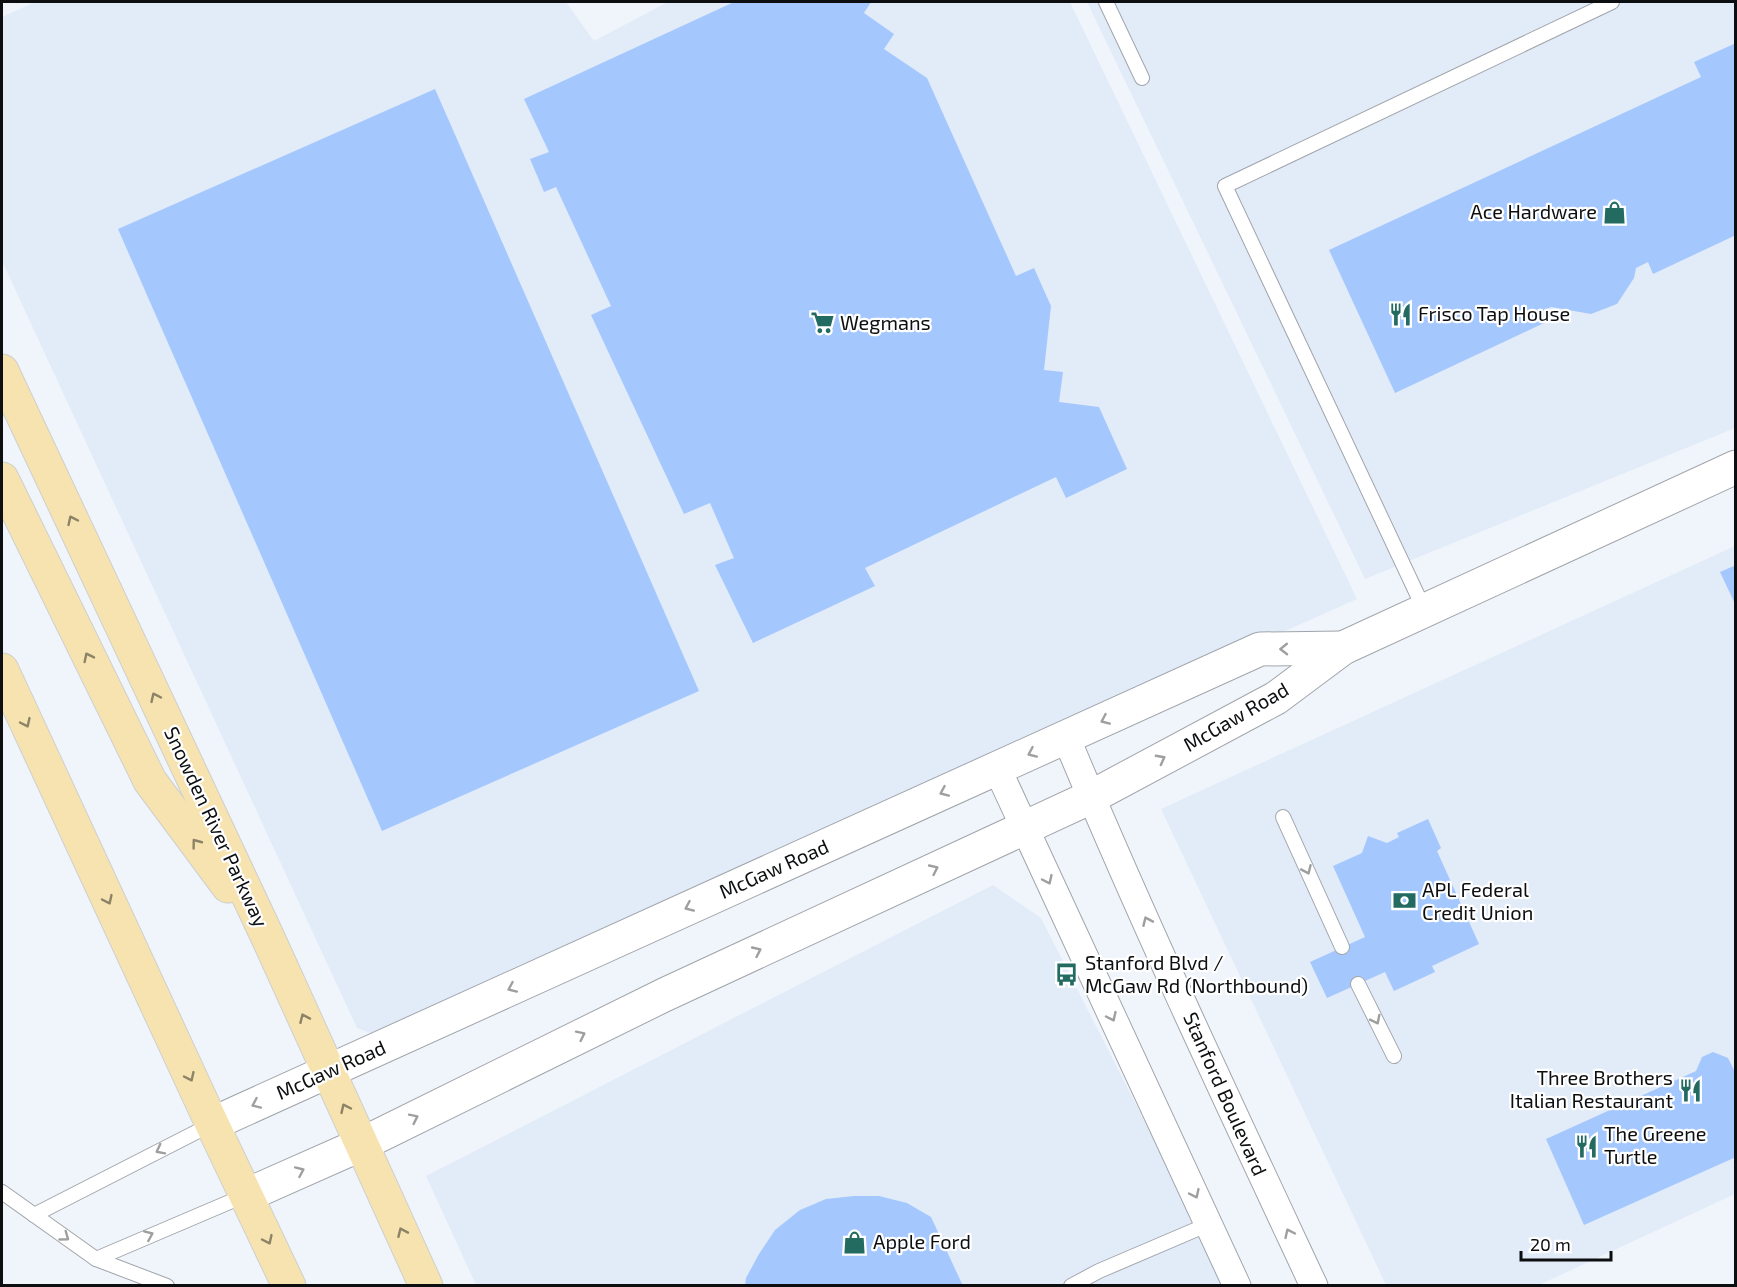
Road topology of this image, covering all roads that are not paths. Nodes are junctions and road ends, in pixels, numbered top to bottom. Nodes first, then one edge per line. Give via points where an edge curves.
1 (1106, 2) edge
2 (1612, 2) edge
3 (1142, 78) dead end
4 (2, 371) edge
5 (1736, 467) edge
6 (2, 479) edge
7 (1425, 611) junction
8 (1343, 648) junction
9 (2, 670) edge
10 (1066, 737) junction
11 (997, 768) junction
12 (1091, 797) junction
13 (1283, 817) dead end
14 (1023, 828) junction
15 (269, 940) junction
16 (1342, 947) dead end
17 (1358, 984) dead end
18 (1394, 1056) dead end
19 (328, 1071) junction
20 (212, 1124) junction
21 (362, 1144) junction
22 (2, 1192) edge
23 (247, 1195) junction
24 (34, 1215) junction
25 (1209, 1224) junction
26 (96, 1259) junction
27 (167, 1286) edge
28 (289, 1286) edge
29 (426, 1286) edge
30 (1071, 1286) edge
31 (1237, 1286) edge
32 (1314, 1286) edge

1 - 3 lane
2 - 7 lane via 1225,186
15 -> 4 main road, Snowden River Parkway
5 - 7 street, McGaw Road
15 -> 6 main road via 150,782
7 - 8 street, McGaw Road
8 -> 10 street, McGaw Road via 1260,650
12 -> 8 street, McGaw Road via 1276,698
9 -> 20 main road
10 -> 11 street, McGaw Road
10 - 12 street, Stanford Boulevard
11 - 14 street
11 -> 19 street, McGaw Road
12 - 14 street, McGaw Road
32 -> 12 street, Stanford Boulevard
13 -> 16 lane
21 -> 14 street, McGaw Road via 664,995
14 -> 25 street
19 -> 15 main road, Snowden River Parkway
17 -> 18 lane
19 -> 20 street, McGaw Road
21 -> 19 main road, Snowden River Parkway
20 - 23 main road
20 -> 24 lane
23 -> 21 street, McGaw Road
29 -> 21 main road, Snowden River Parkway
22 - 24 lane
26 -> 23 lane
23 -> 28 main road
24 -> 26 lane
25 - 30 lane
25 - 31 street
26 - 27 lane

